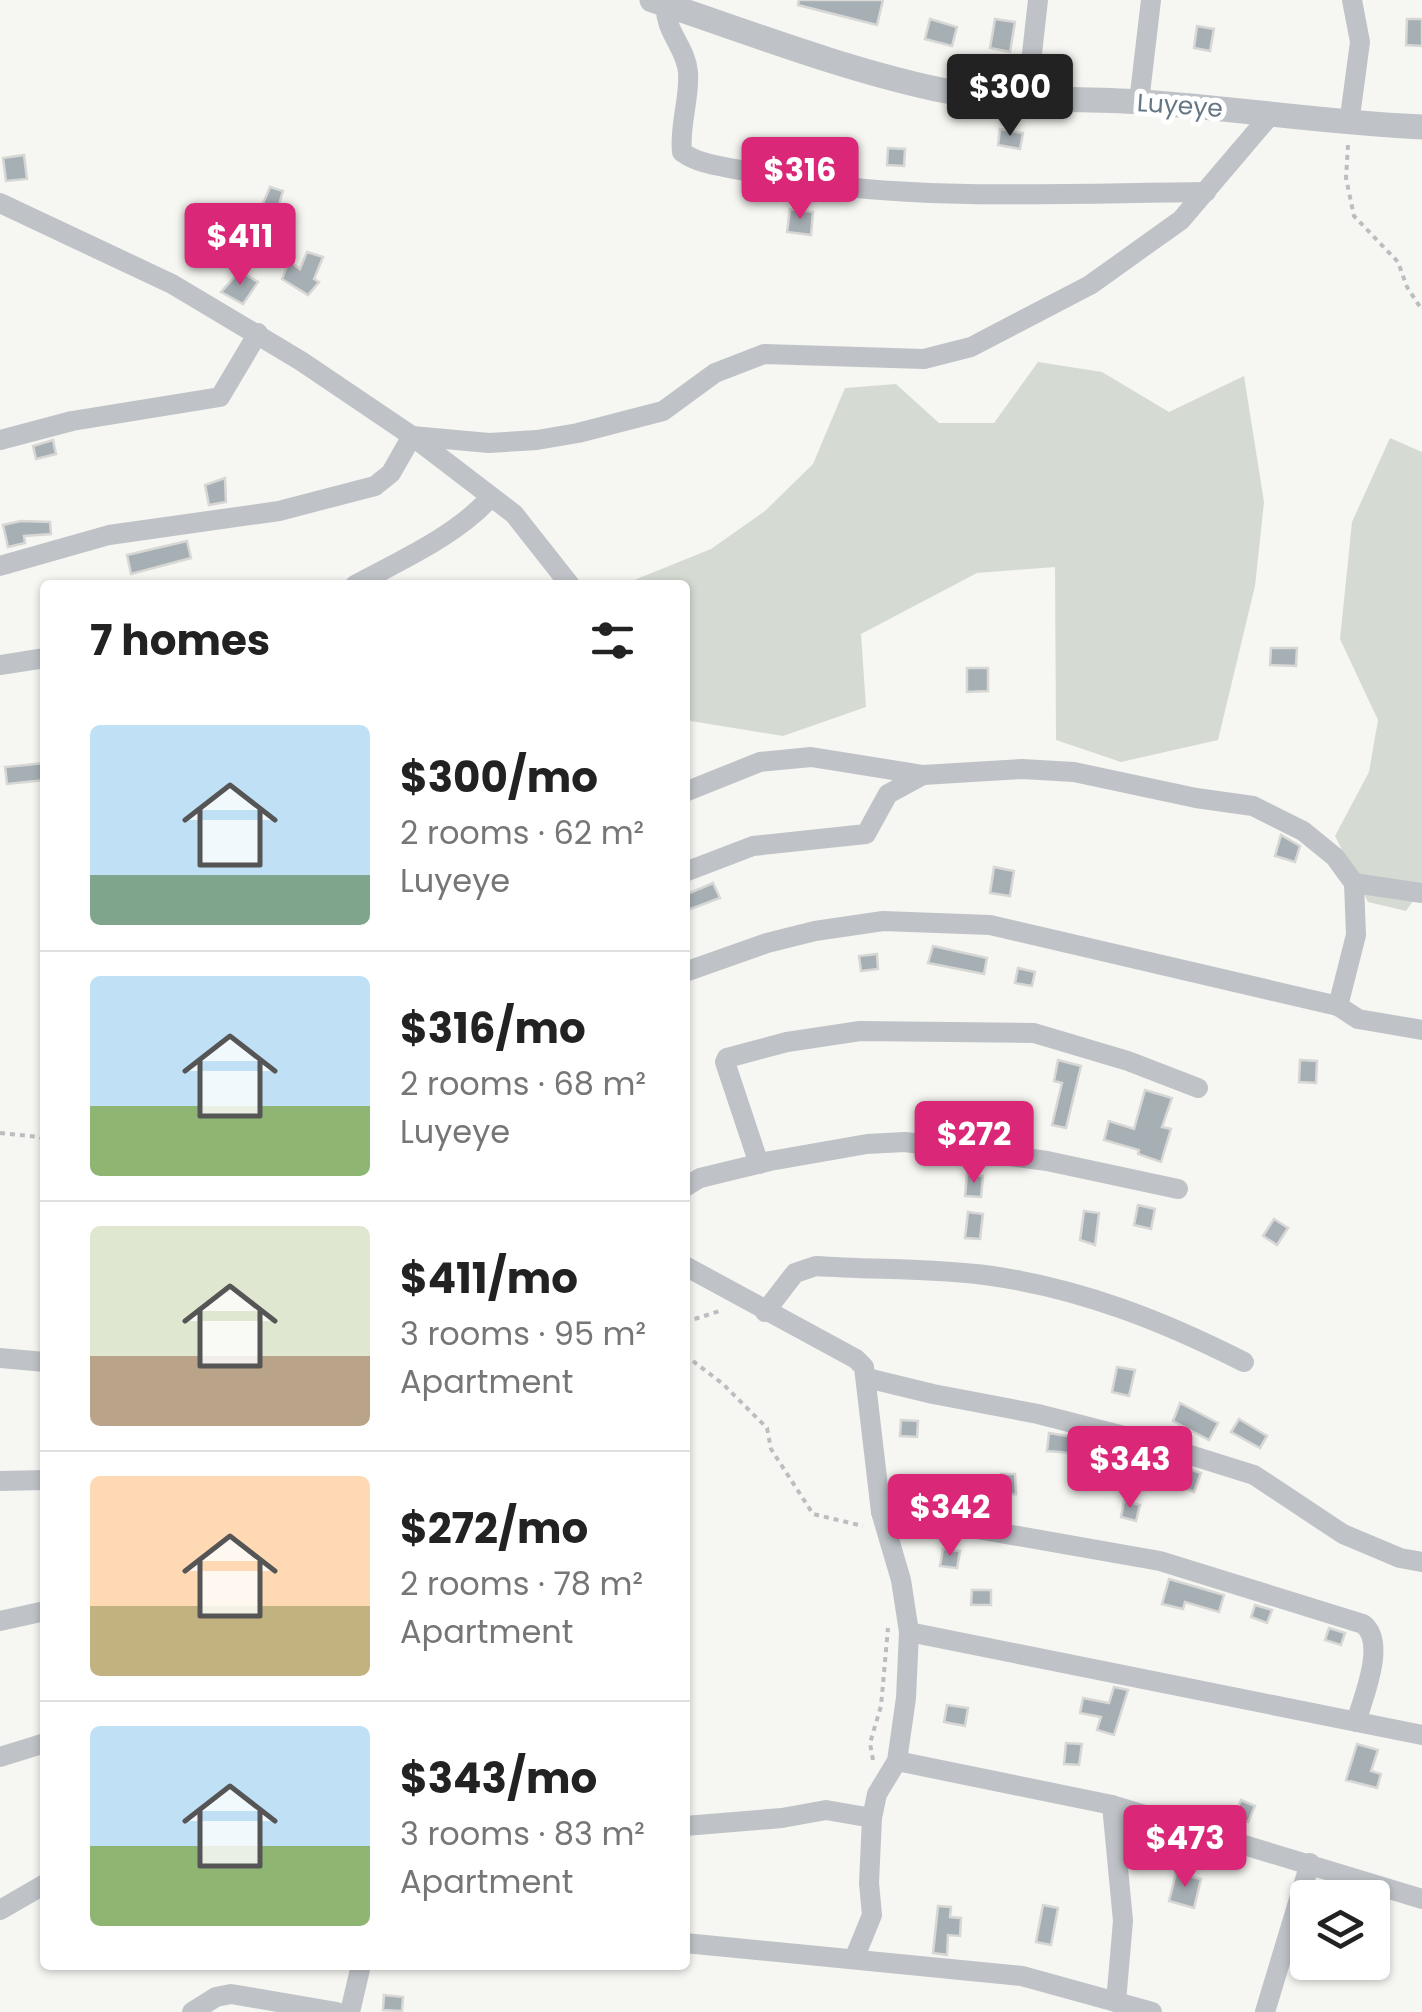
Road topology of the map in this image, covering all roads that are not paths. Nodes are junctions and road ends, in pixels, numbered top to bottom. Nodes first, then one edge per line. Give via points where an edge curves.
1 (1038, 0) edge
2 (1151, 0) edge
3 (1352, 0) edge
4 (659, 2) edge
5 (1028, 98) junction
6 (1139, 102) junction
7 (1273, 112) junction
8 (1349, 124) junction
9 (1422, 127) edge
10 (1206, 192) junction
11 (0, 203) edge
12 (258, 333) junction
13 (412, 436) junction
14 (0, 440) edge
15 (491, 496) junction
16 (0, 566) edge
17 (363, 580) edge
18 (566, 580) edge
19 (40, 659) edge
20 (0, 665) edge
21 (923, 775) junction
22 (690, 790) edge
23 (690, 870) edge
24 (1354, 883) junction
25 (1422, 894) edge
26 (690, 970) edge
27 (1338, 1006) junction
28 (1422, 1030) edge
29 (1198, 1088) dead end
30 (759, 1164) junction
31 (690, 1184) edge
32 (1178, 1189) dead end
33 (690, 1269) edge
34 (760, 1308) junction
35 (0, 1358) edge
36 (40, 1362) edge
37 (1244, 1362) dead end
38 (866, 1378) junction
39 (40, 1480) edge
40 (0, 1481) edge
41 (875, 1520) junction
42 (1422, 1562) edge
43 (40, 1612) edge
44 (0, 1621) edge
45 (909, 1632) junction
46 (1356, 1722) junction
47 (1422, 1734) edge
48 (40, 1745) edge
49 (0, 1758) edge
50 (892, 1768) junction
51 (1112, 1805) junction
52 (872, 1818) junction
53 (690, 1826) edge
54 (1310, 1863) junction
55 (40, 1887) edge
56 (1422, 1899) edge
57 (0, 1910) edge
58 (690, 1943) edge
59 (854, 1959) junction
60 (360, 1970) edge
61 (1116, 2002) junction
62 (192, 2012) edge
63 (338, 2012) edge
64 (350, 2012) edge
65 (1152, 2012) edge
66 (1266, 2012) edge

1 - 5 street
2 - 6 street
3 - 8 street via 1360,42
4 - 5 street, Luyeye via 898,80
4 - 10 street via 688,72 680,138 682,152 695,160 776,178 911,191
5 - 6 street, Luyeye
6 - 7 street, Luyeye
7 - 8 street, Luyeye
7 - 10 street
8 - 9 street, Luyeye
10 - 13 street via 1181,220 1090,285 972,347 924,359 764,354 716,373 663,410 578,433 489,442
11 - 12 street via 172,284
12 - 13 street
12 - 14 street via 216,399 72,421
13 - 15 street
13 - 16 street via 375,486 279,511 108,535
15 - 17 street via 443,535
15 - 18 street via 521,522
19 - 20 street
21 - 22 street via 794,759 760,762
21 - 23 street via 888,794 866,834 753,846
21 - 24 street via 1022,768 1074,772 1253,806 1303,831
24 - 25 street
24 - 27 street via 1356,935
26 - 27 street via 815,930 883,922 990,925
27 - 28 street via 1358,1019
29 - 30 street via 1040,1033 860,1031 788,1042 724,1062
30 - 31 street
30 - 32 street via 867,1144 940,1144
33 - 34 street
34 - 37 street via 794,1273 816,1266 990,1276 1115,1304
34 - 38 street via 856,1359
35 - 36 street
38 - 41 street
38 - 42 street via 1038,1414 1254,1475 1343,1534
39 - 40 street
41 - 45 street via 900,1580
41 - 46 street via 1160,1561 1363,1624 1374,1639
43 - 44 street
45 - 46 street
45 - 50 street via 906,1698
46 - 47 street
48 - 49 street
50 - 51 street
50 - 52 street
51 - 54 street
51 - 61 street via 1123,1920
52 - 53 street via 826,1810
52 - 59 street via 872,1915
54 - 56 street
54 - 66 street
55 - 57 street
58 - 59 street
59 - 61 street via 1022,1976
60 - 64 street
61 - 65 street
62 - 63 street via 232,1994

